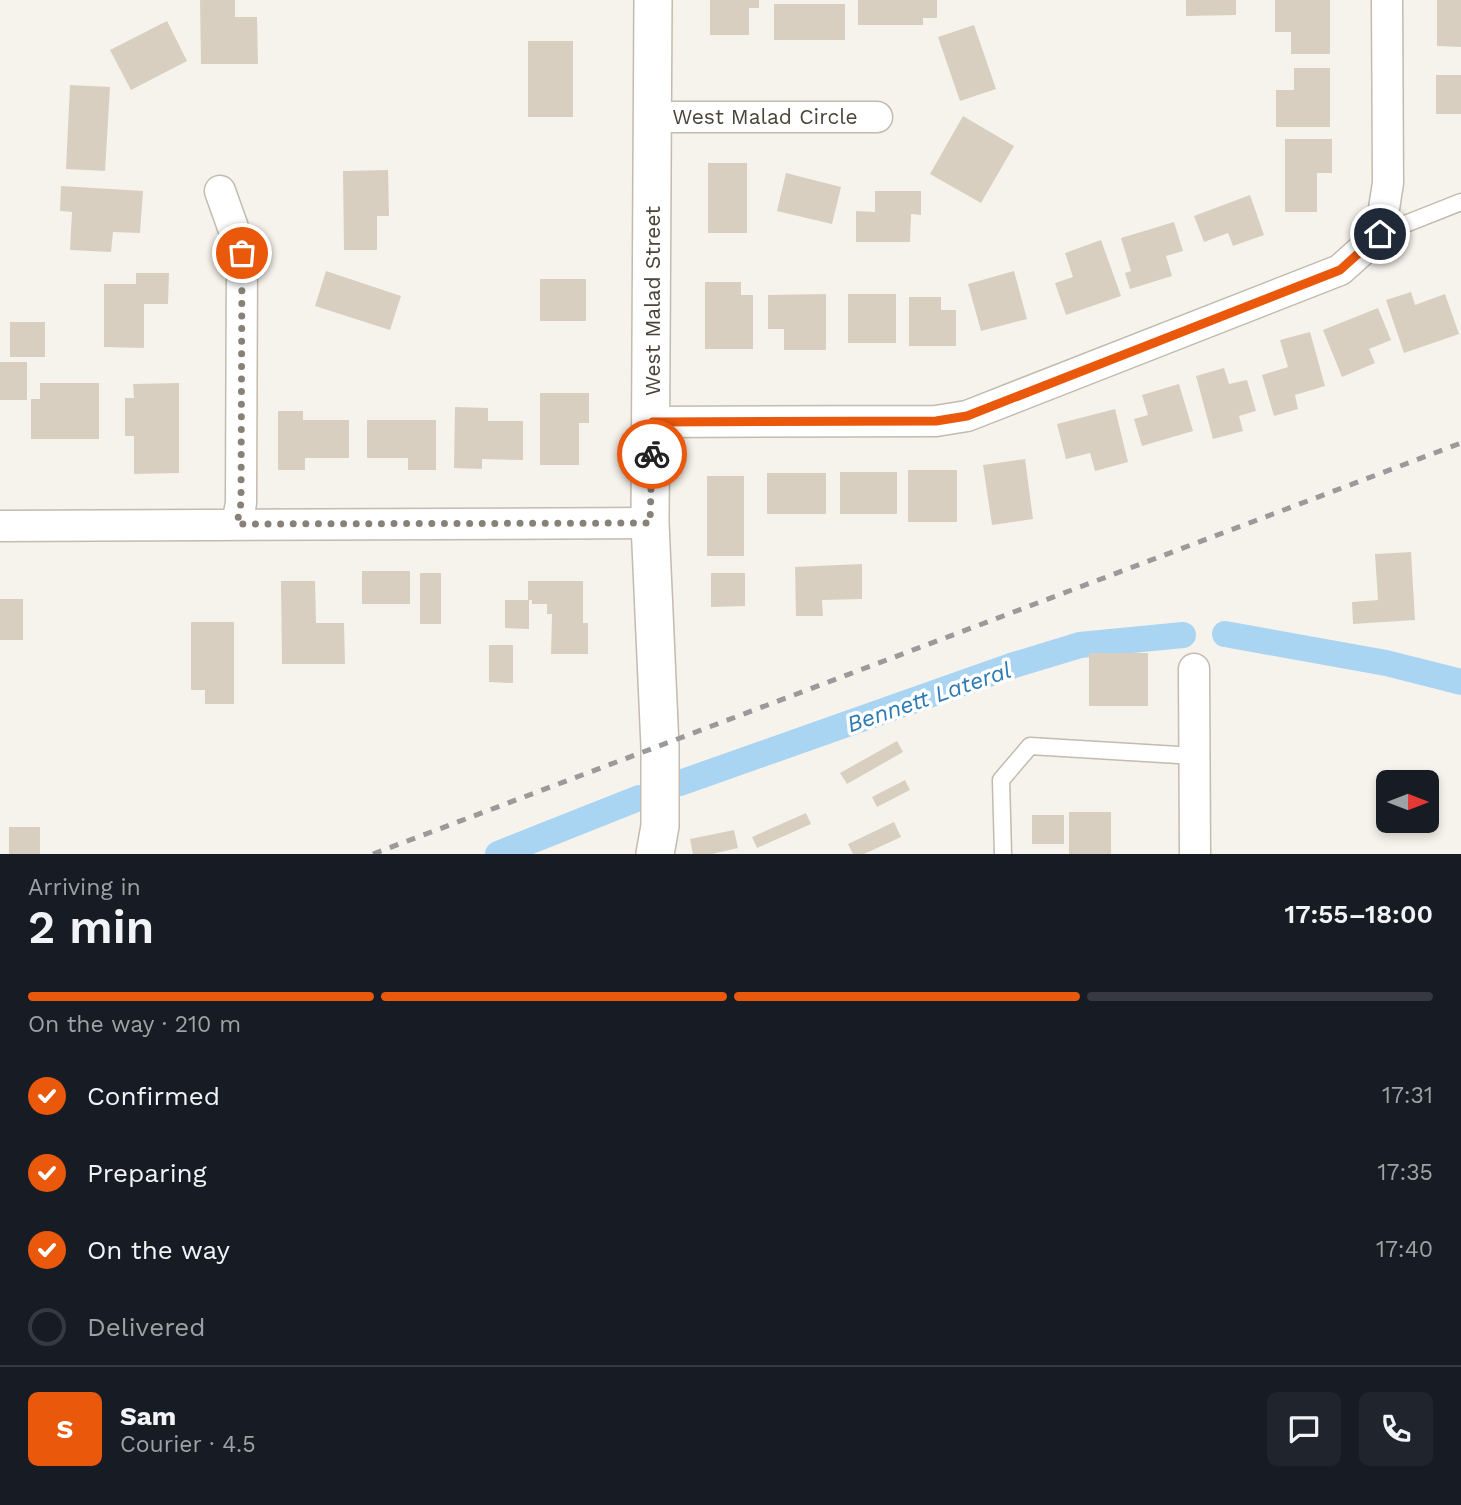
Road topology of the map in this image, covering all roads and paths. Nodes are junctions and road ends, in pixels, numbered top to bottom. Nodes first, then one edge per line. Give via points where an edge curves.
1 (653, 0) edge
2 (1387, 0) edge
3 (653, 117) junction
4 (877, 117) dead end
5 (219, 191) dead end
6 (1461, 202) edge
7 (1380, 234) junction
8 (653, 422) junction
9 (650, 523) junction
10 (237, 524) junction
11 (0, 526) edge
12 (1194, 669) dead end
13 (1195, 756) junction
14 (655, 854) edge
15 (1003, 854) edge
16 (1195, 854) edge

1 - 3 street, West Malad Street
2 - 7 street via 1388,183
3 - 4 street, West Malad Circle
3 - 8 street, West Malad Street
5 - 10 street via 242,253 241,503
6 - 7 lane
7 - 8 street via 1340,270 967,416 936,421
8 - 9 street, West Malad Street
9 - 10 street
9 - 14 street, West Malad Street via 660,760 660,826
10 - 11 street
12 - 13 street
13 - 15 lane via 1030,746 1001,780
13 - 16 street

